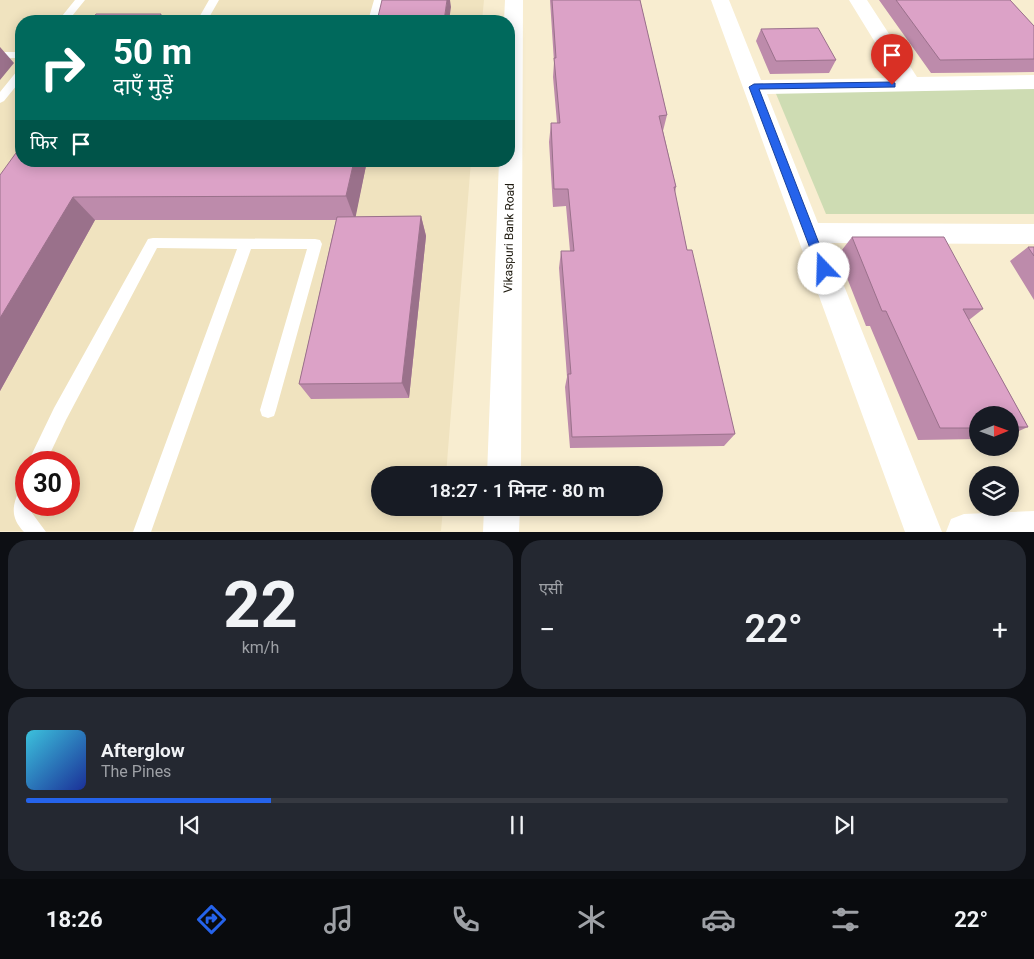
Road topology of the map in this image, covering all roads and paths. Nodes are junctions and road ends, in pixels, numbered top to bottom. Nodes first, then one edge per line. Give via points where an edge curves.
1 (80, 0) edge
2 (214, 0) edge
3 (379, 0) edge
4 (514, 0) edge
5 (720, 0) edge
6 (858, 0) edge
7 (68, 15) edge
8 (205, 15) edge
9 (375, 15) edge
10 (514, 15) edge
11 (15, 54) edge
12 (0, 55) edge
13 (15, 80) edge
14 (1034, 82) edge
15 (911, 84) junction
16 (754, 87) junction
17 (0, 99) edge
18 (510, 167) edge
19 (810, 233) junction
20 (1034, 234) edge
21 (246, 243) junction
22 (268, 410) dead end
23 (42, 451) edge
24 (504, 466) edge
25 (22, 516) edge
26 (502, 516) edge
27 (1034, 529) edge
28 (37, 532) edge
29 (142, 532) edge
30 (502, 532) edge
31 (924, 532) edge
32 (964, 532) edge

1 - 7 lane
2 - 8 lane
3 - 9 lane
4 - 10 street, Vikaspuri Bank Road
5 - 16 street
6 - 15 street
11 - 12 lane
13 - 17 lane
14 - 15 street
15 - 16 street
16 - 19 street
18 - 24 street, Vikaspuri Bank Road
19 - 20 street
19 - 31 street
21 - 22 lane via 315,244
21 - 23 lane via 153,243
21 - 29 lane
25 - 28 lane
26 - 30 street
27 - 32 street

